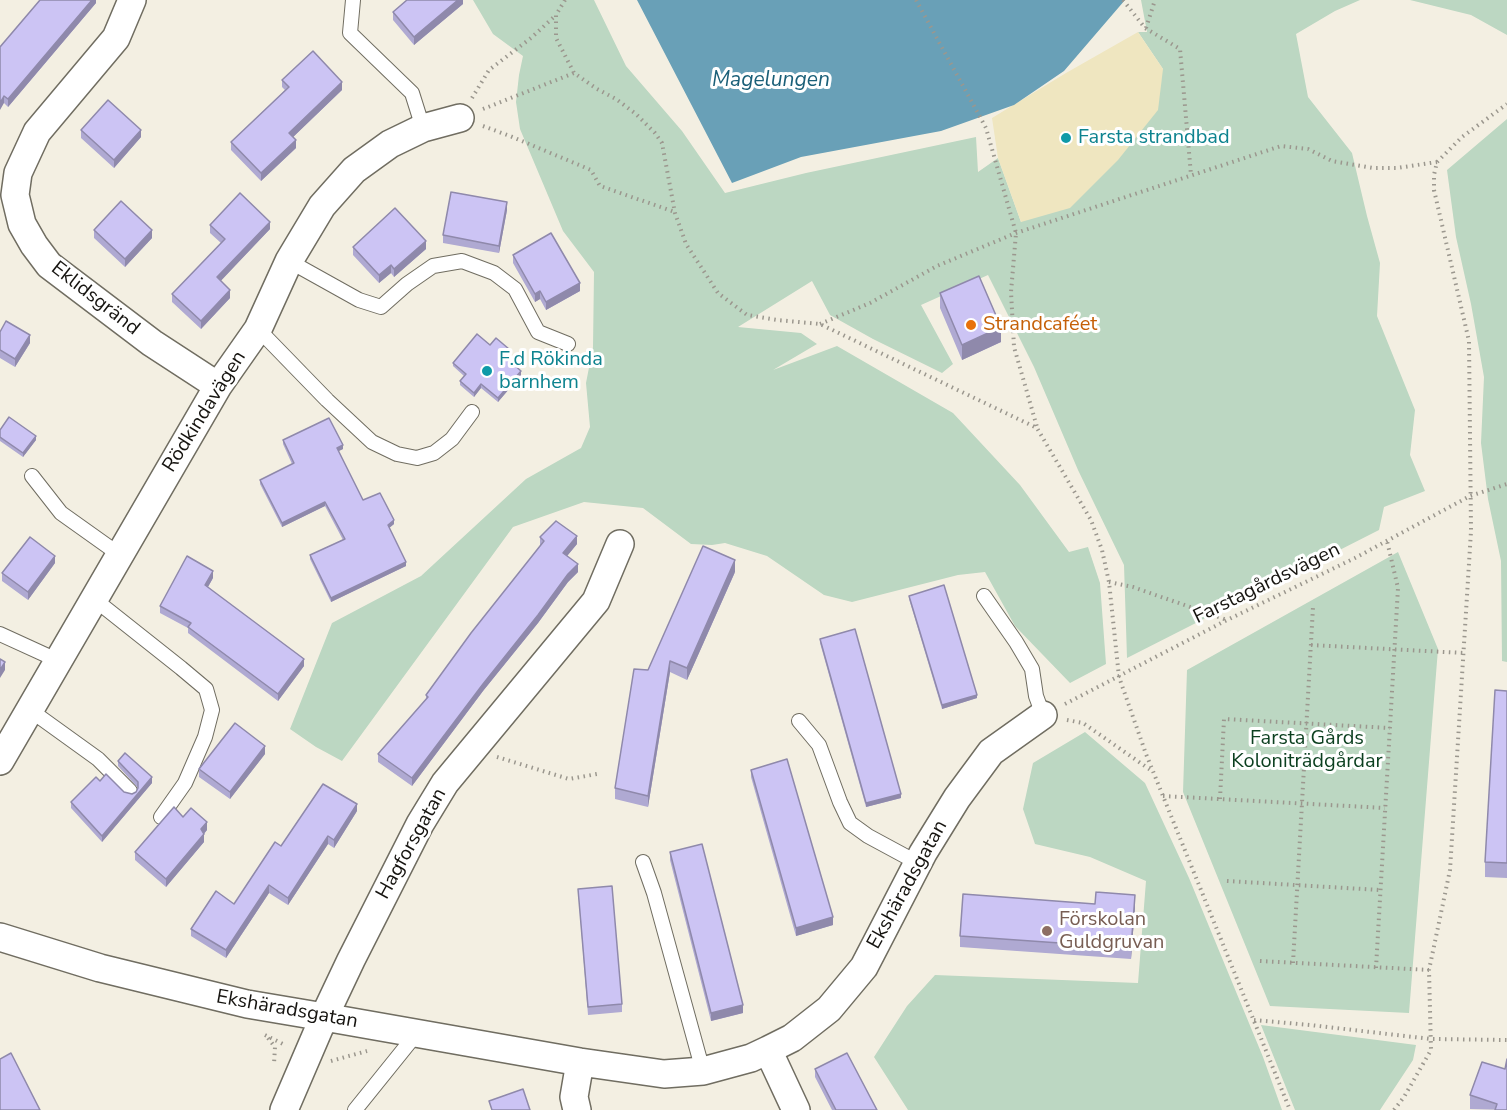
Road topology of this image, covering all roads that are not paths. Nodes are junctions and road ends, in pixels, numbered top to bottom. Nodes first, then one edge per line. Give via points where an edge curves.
1 (132, 0) edge
2 (353, 0) edge
3 (460, 118) road end
4 (423, 128) junction
5 (290, 261) junction
6 (258, 329) junction
7 (568, 344) dead end
8 (218, 386) junction
9 (472, 412) dead end
10 (32, 476) dead end
11 (620, 544) dead end
12 (120, 555) junction
13 (984, 596) dead end
14 (94, 599) junction
15 (0, 634) edge
16 (59, 661) junction
17 (30, 710) junction
18 (1043, 715) joint
19 (799, 722) dead end
20 (0, 761) edge
21 (130, 791) edge
22 (161, 817) dead end
23 (643, 862) dead end
24 (918, 863) junction
25 (0, 937) edge
26 (324, 1017) junction
27 (417, 1033) junction
28 (768, 1050) junction
29 (580, 1062) junction
30 (703, 1071) junction
31 (284, 1110) edge
32 (355, 1110) edge
33 (577, 1110) edge
34 (796, 1110) edge

1 - 8 street, Eklidsgränd via 116,38 37,132 18,173 15,195 22,224 49,265
2 - 4 lane via 350,33 412,93
3 - 4 street, Rödkindavägen
4 - 5 street, Rödkindavägen via 390,144 354,170 322,206
5 - 6 street, Rödkindavägen
5 - 7 lane via 359,300 381,307 433,266 462,261 494,273 515,289 538,332
6 - 8 street, Rödkindavägen
6 - 9 lane via 372,442 397,454 417,458 434,453 452,439
8 - 12 street, Rödkindavägen
10 - 12 lane via 62,513
11 - 26 street, Hagforsgatan via 596,601 445,783
12 - 14 street, Rödkindavägen
13 - 18 lane via 1032,669
14 - 16 street, Rödkindavägen
14 - 22 lane via 206,689 212,710 205,737 185,783
15 - 16 lane
16 - 17 street, Rödkindavägen
17 - 20 street, Rödkindavägen
17 - 21 lane via 98,759
18 - 24 street, Ekshäradsgatan via 991,752 957,798
19 - 24 lane via 819,745 850,822
23 - 30 lane
24 - 28 street, Ekshäradsgatan via 864,967 829,1009 792,1038
25 - 26 street, Ekshäradsgatan via 178,988
26 - 27 street, Ekshäradsgatan
26 - 31 street, Hagforsgatan
27 - 29 street, Ekshäradsgatan
27 - 32 lane
28 - 30 street, Ekshäradsgatan
28 - 34 street
29 - 30 street, Ekshäradsgatan via 664,1074
29 - 33 street via 574,1097

